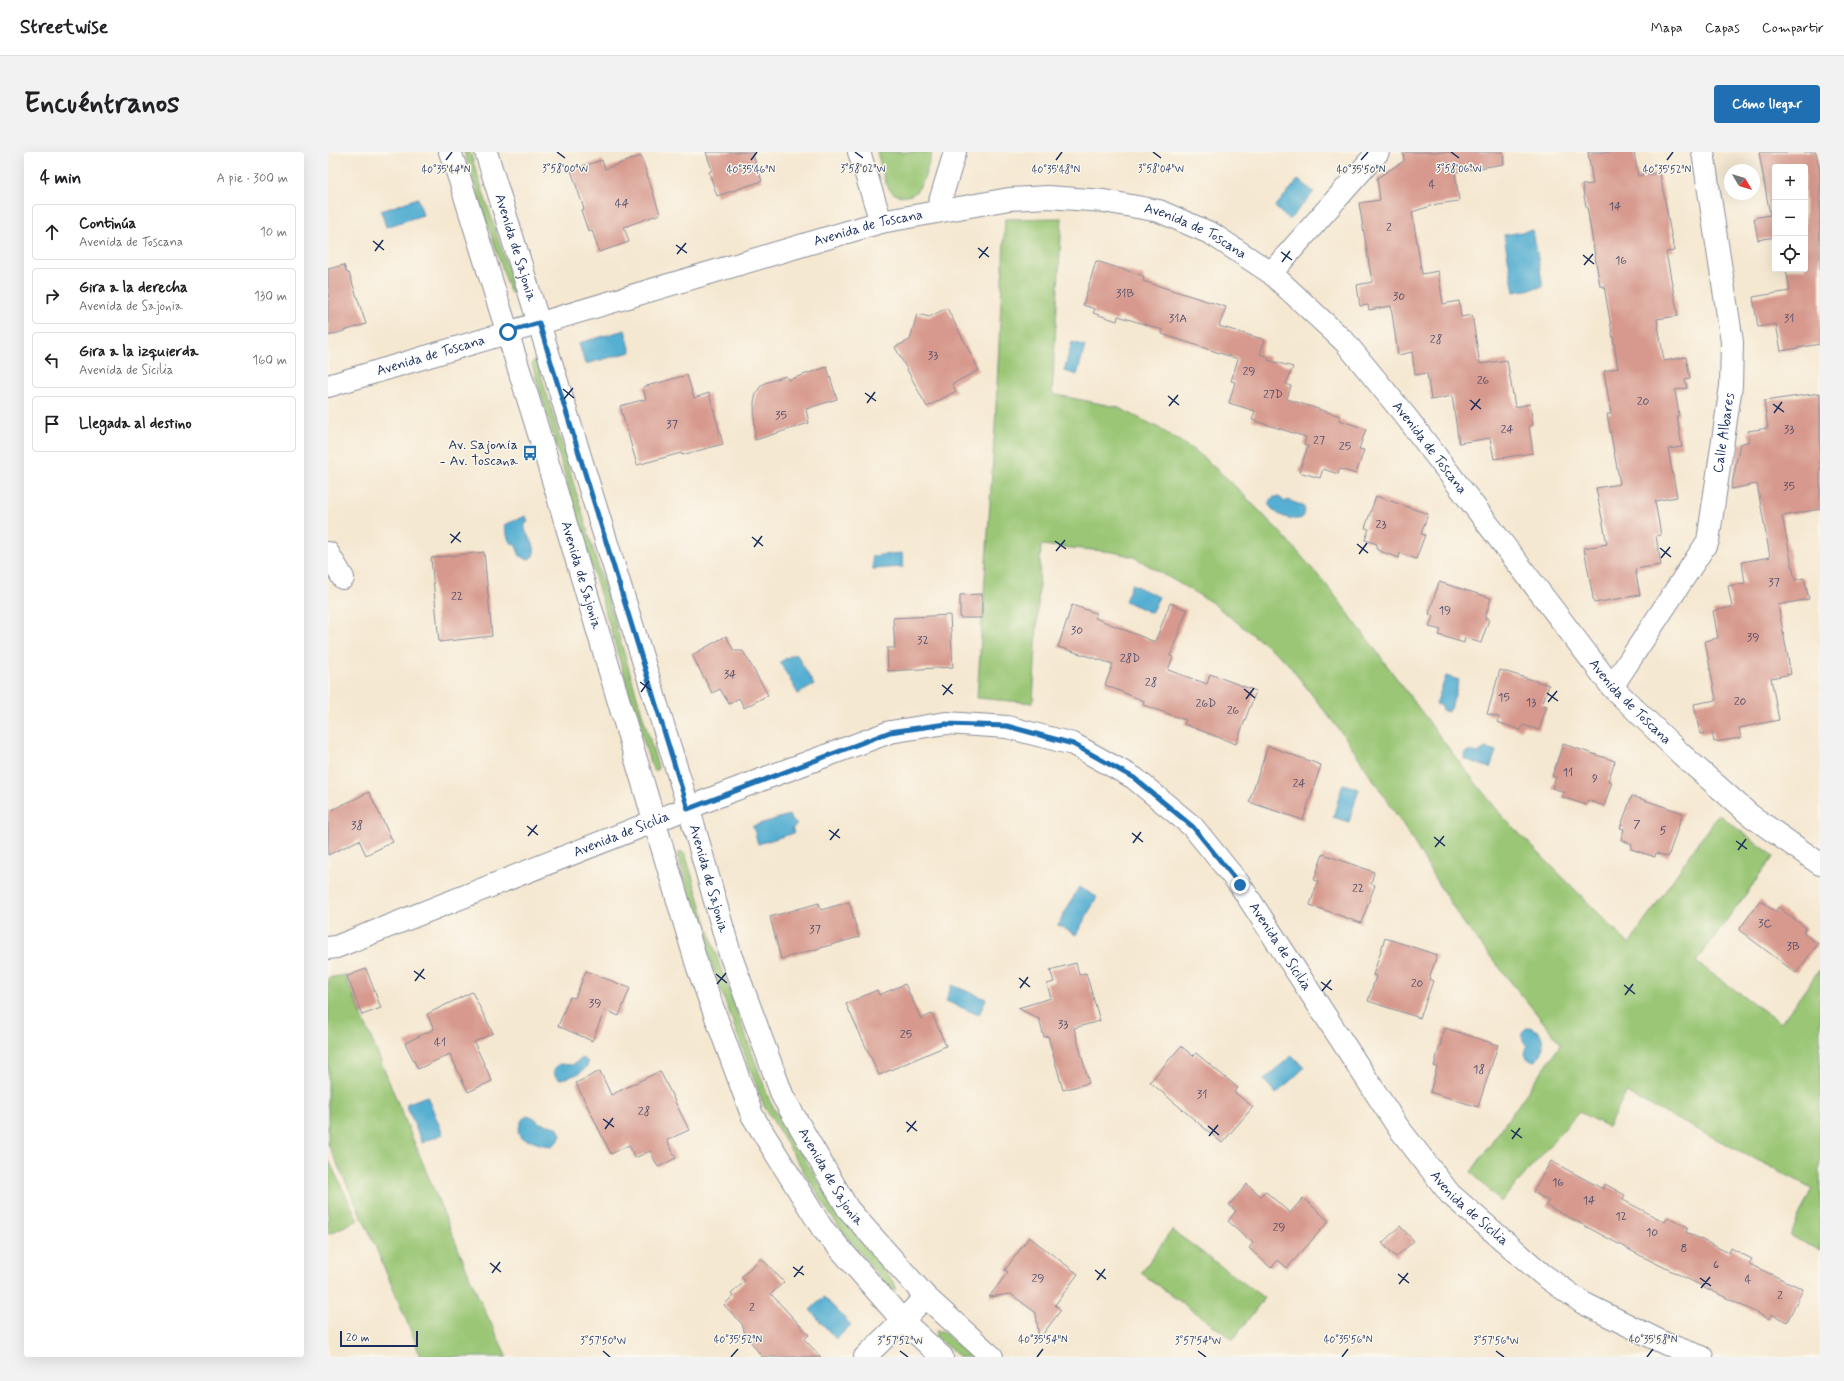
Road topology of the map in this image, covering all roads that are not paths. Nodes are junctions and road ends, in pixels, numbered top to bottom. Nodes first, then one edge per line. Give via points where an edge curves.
1 (450, 152) edge
2 (486, 152) edge
3 (859, 152) edge
4 (955, 152) edge
5 (1378, 152) edge
6 (1703, 152) edge
7 (937, 211) junction
8 (881, 222) junction
9 (1271, 273) junction
10 (539, 323) junction
11 (508, 332) junction
12 (328, 386) edge
13 (328, 552) edge
14 (343, 578) dead end
15 (1612, 686) junction
16 (688, 809) junction
17 (654, 822) junction
18 (1820, 864) edge
19 (328, 948) edge
20 (926, 1297) junction
21 (903, 1321) junction
22 (865, 1357) edge
23 (942, 1357) edge
24 (992, 1357) edge
25 (1702, 1357) edge

1 - 11 street, Avenida de Sajonia
2 - 10 street, Avenida de Sajonia
3 - 8 street
4 - 7 street
5 - 9 street
6 - 15 street, Calle Albares via 1732,342 1731,386 1708,541
7 - 8 street, Avenida de Toscana
7 - 9 street, Avenida de Toscana via 1048,196 1104,201 1159,212 1212,234
8 - 10 street, Avenida de Toscana
9 - 15 street, Avenida de Toscana via 1345,342 1407,418
10 - 11 street, Avenida de Toscana
10 - 16 street, Avenida de Sajonia
11 - 12 street, Avenida de Toscana
11 - 17 street, Avenida de Sajonia
13 - 14 street
15 - 18 street, Avenida de Toscana via 1681,754 1750,815
16 - 17 street, Avenida de Sicilia
16 - 20 street, Avenida de Sajonia via 730,954 783,1097 848,1209
16 - 25 street, Avenida de Sicilia via 890,732 946,724 1007,726 1073,744 1134,778 1193,827 1240,885 1398,1127 1450,1194 1542,1274 1583,1303 1666,1344
17 - 19 street, Avenida de Sicilia
17 - 21 street, Avenida de Sajonia via 698,968 752,1115 822,1228
20 - 21 street
20 - 24 street, Avenida de Sajonia
21 - 22 street
21 - 23 street, Avenida de Sajonia

